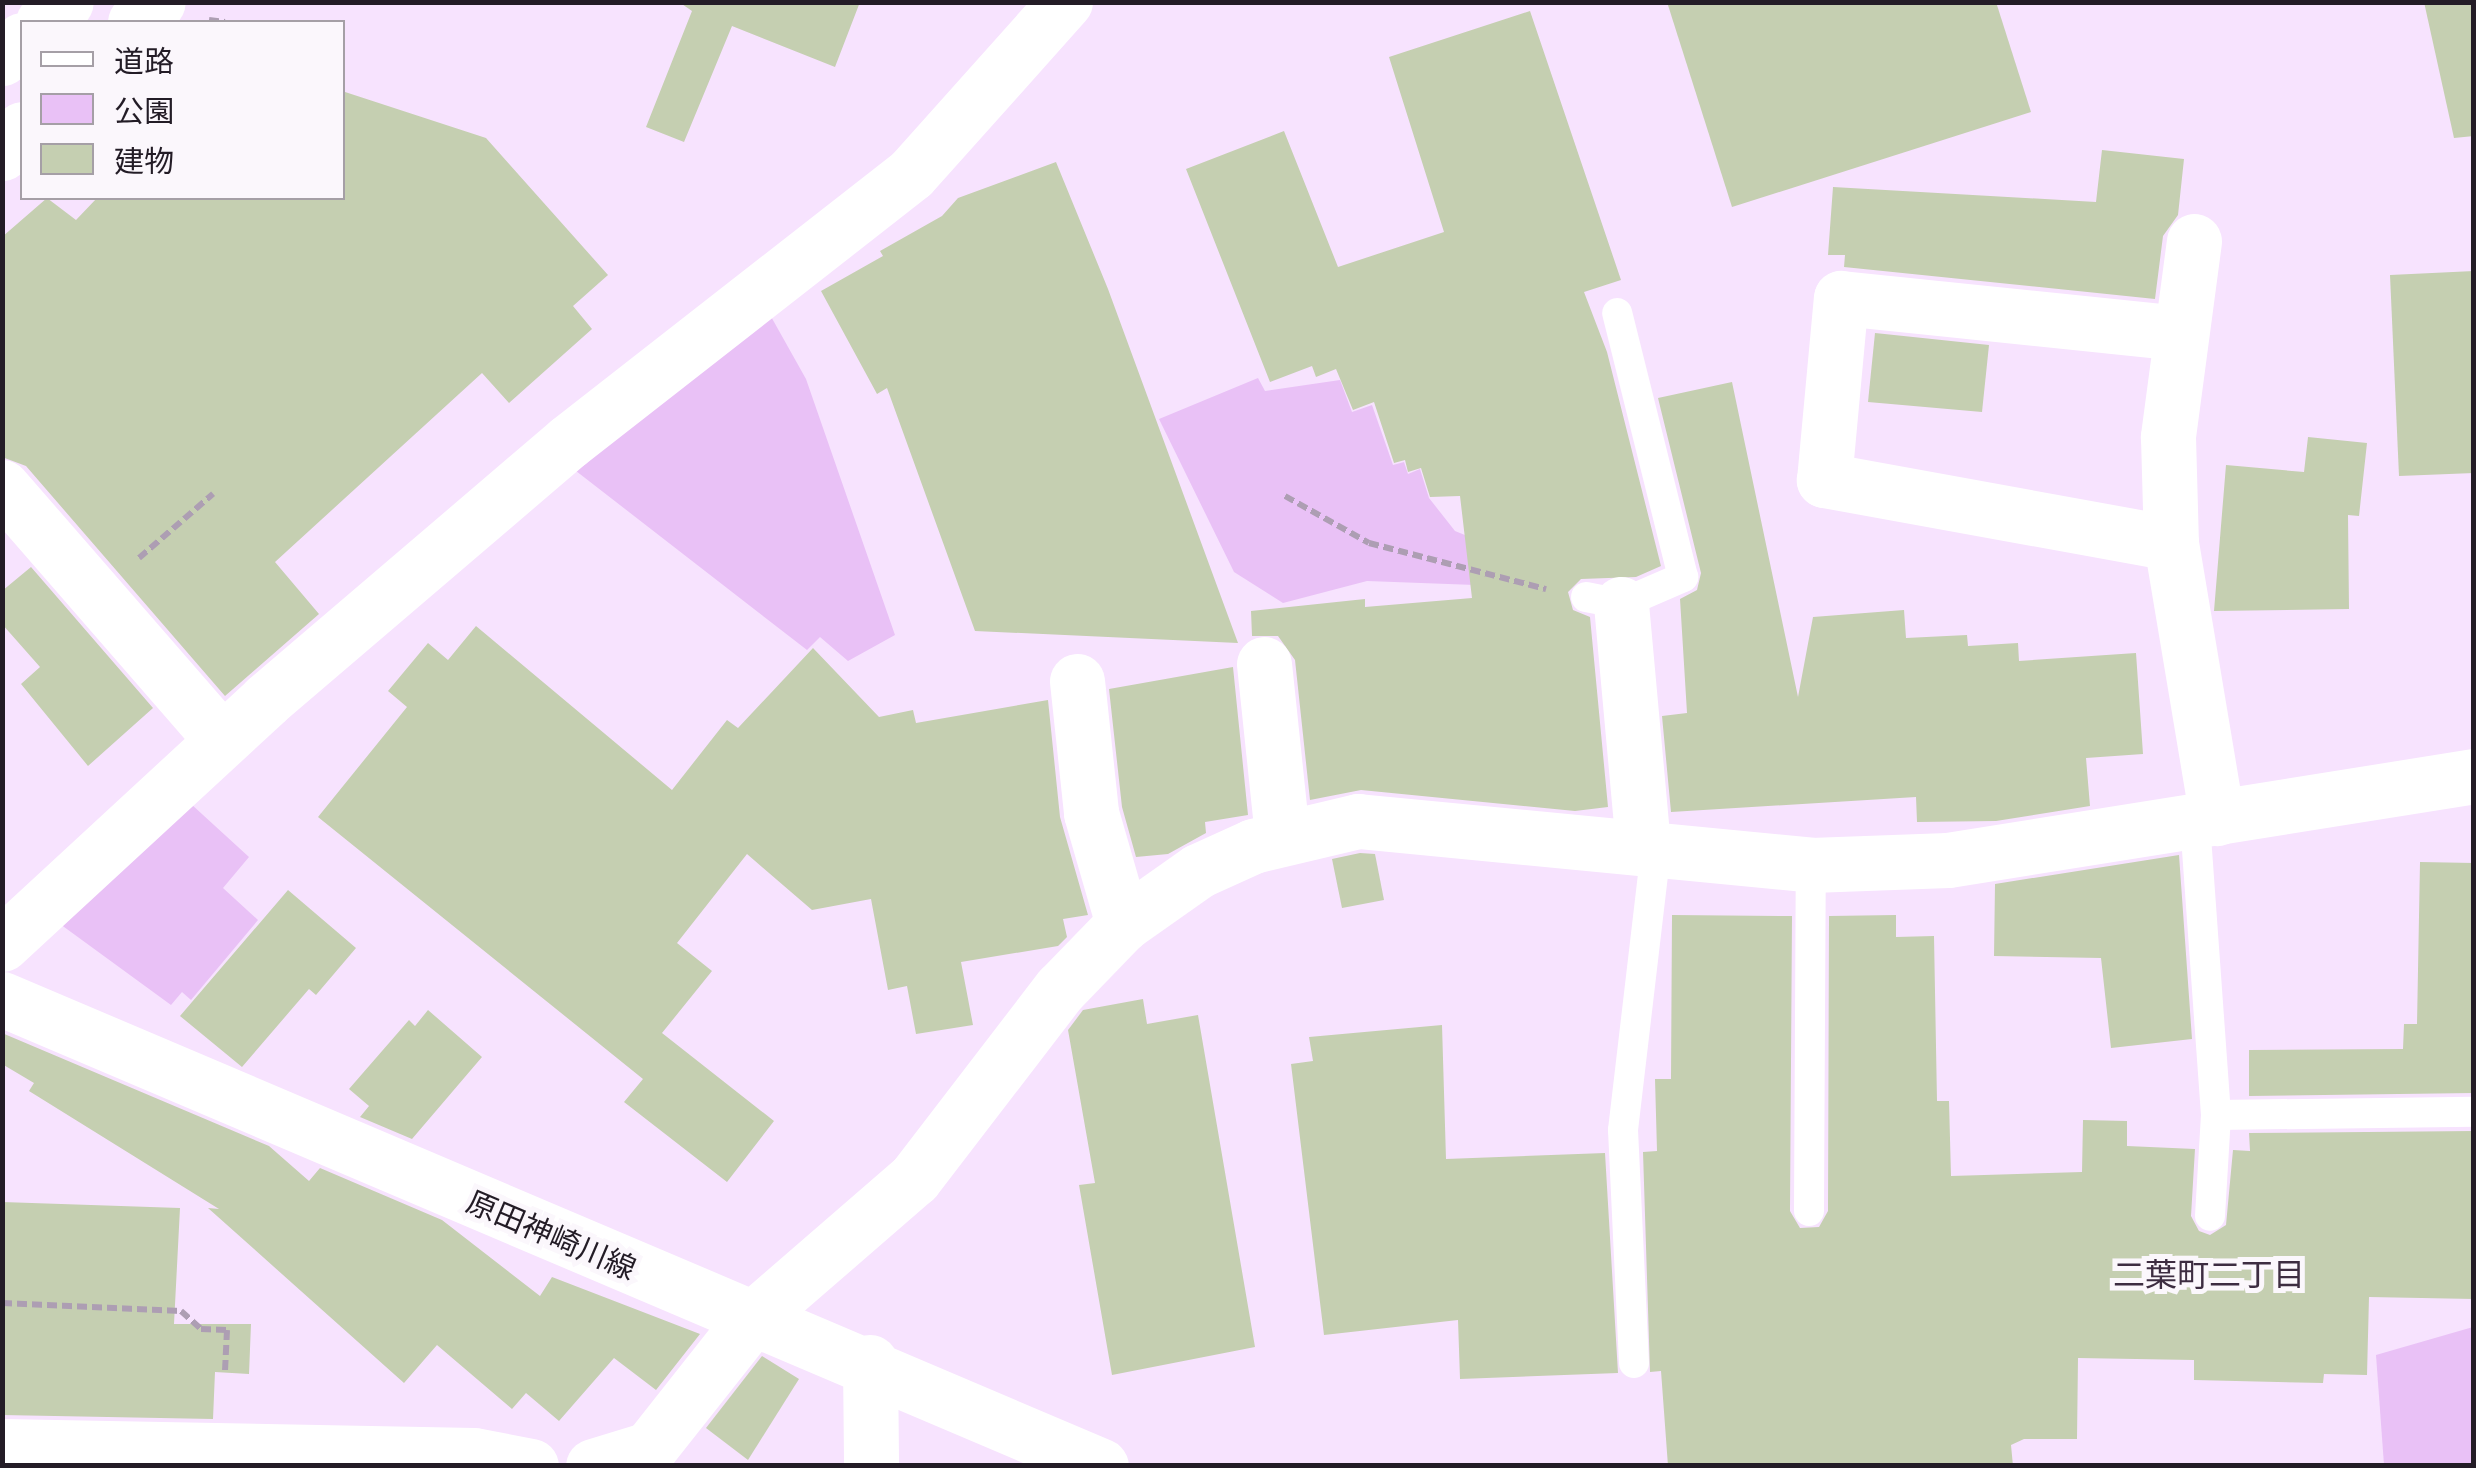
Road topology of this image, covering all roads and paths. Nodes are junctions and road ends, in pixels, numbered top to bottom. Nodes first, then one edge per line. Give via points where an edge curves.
1 (66, 2) edge
2 (158, 2) edge
3 (1065, 2) edge
4 (45, 20) edge
5 (136, 20) edge
6 (20, 131) edge
7 (2, 153) edge
8 (2194, 241) dead end
9 (1617, 313) dead end
10 (2181, 333) junction
11 (2, 486) edge
12 (213, 494) dead end
13 (1286, 496) dead end
14 (2171, 543) junction
15 (96, 594) junction
16 (1604, 600) junction
17 (1264, 664) dead end
18 (1076, 681) dead end
19 (222, 740) junction
20 (2474, 776) edge
21 (2206, 820) junction
22 (1282, 836) junction
23 (1649, 847) junction
24 (1811, 865) junction
25 (1123, 924) junction
26 (2, 944) edge
27 (2, 999) edge
28 (2474, 1112) edge
29 (2216, 1115) junction
30 (1809, 1211) dead end
31 (2210, 1216) dead end
32 (2, 1302) edge
33 (751, 1320) junction
34 (870, 1362) junction
35 (1634, 1364) dead end
36 (224, 1372) dead end
37 (2, 1446) edge
38 (531, 1466) edge
39 (592, 1466) edge
40 (871, 1466) edge
41 (1102, 1466) edge

1 - 4 street
2 - 5 street
3 - 19 street via 911,174 568,442
6 - 7 street
8 - 10 street
9 - 16 lane via 1683,577
10 - 14 street via 2168,437
10 - 14 street via 1841,298 1824,480
11 - 15 street
12 - 15 path
13 - 16 path via 1370,543 1483,567 1482,576
14 - 21 street
15 - 19 street
16 - 23 street
17 - 22 street
18 - 25 street via 1091,813
19 - 26 street
20 - 21 street
21 - 24 street via 1948,860
21 - 29 lane
22 - 23 street via 1358,821
22 - 25 street via 1198,871
23 - 24 street
23 - 35 lane via 1623,1130
24 - 30 lane
25 - 33 street via 1060,989 914,1179
27 - 33 street, 原田神崎川線
28 - 29 lane
29 - 31 lane
32 - 36 path via 181,1311 201,1329 227,1330
33 - 34 street, 原田神崎川線
33 - 39 street via 649,1449
34 - 40 street
34 - 41 street, 原田神崎川線
37 - 38 street via 474,1455

